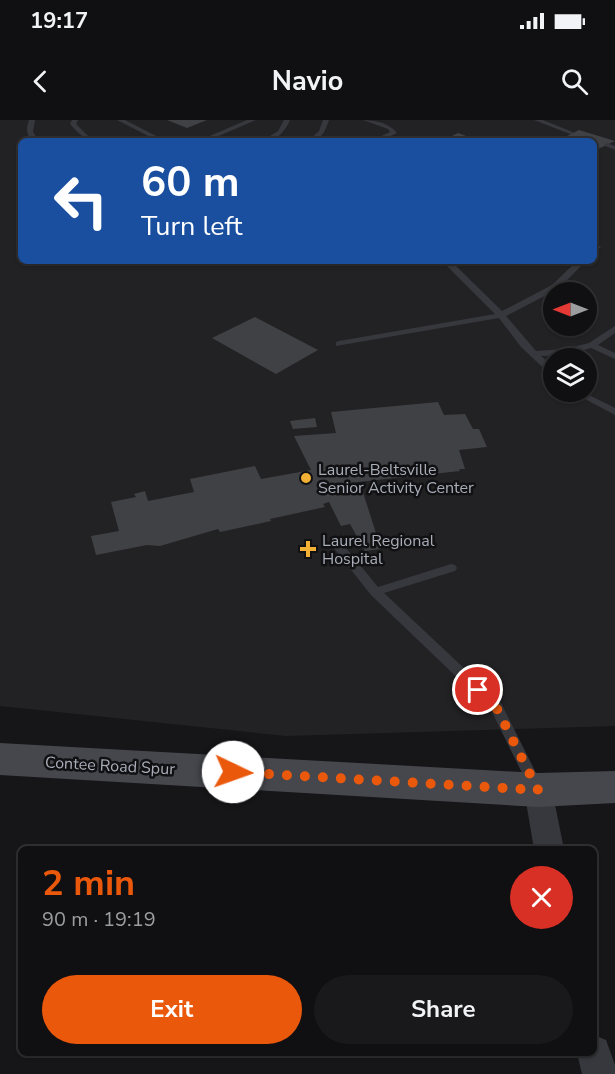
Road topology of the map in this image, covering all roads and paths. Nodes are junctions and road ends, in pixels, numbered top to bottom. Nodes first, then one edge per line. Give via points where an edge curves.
1 (32, 120) edge
2 (75, 120) edge
3 (120, 120) edge
4 (254, 120) edge
5 (287, 120) edge
6 (326, 120) edge
7 (366, 120) edge
8 (537, 120) edge
9 (572, 133) dead end
10 (32, 138) edge
11 (89, 138) edge
12 (157, 138) edge
13 (209, 138) edge
14 (270, 138) edge
15 (315, 138) edge
16 (382, 138) edge
17 (607, 145) dead end
18 (615, 148) edge
19 (449, 264) edge
20 (579, 264) edge
21 (501, 315) junction
22 (615, 329) edge
23 (339, 344) dead end
24 (592, 345) junction
25 (533, 354) junction
26 (615, 356) edge
27 (543, 363) edge
28 (596, 402) edge
29 (615, 412) edge
30 (353, 541) dead end
31 (452, 568) dead end
32 (375, 592) junction
33 (0, 759) edge
34 (615, 787) edge
35 (538, 790) junction
36 (548, 846) edge
37 (595, 1056) edge
38 (600, 1074) edge

1 - 10 lane via 29,128
2 - 11 lane via 74,124
3 - 12 lane
4 - 13 lane
5 - 14 lane via 281,132
6 - 15 lane via 322,132
7 - 16 lane via 394,133
8 - 9 lane
17 - 18 lane
19 - 21 lane
20 - 21 lane via 555,287
21 - 23 lane
21 - 25 lane
22 - 24 lane
24 - 25 lane
24 - 26 lane
25 - 27 lane
28 - 29 lane
30 - 32 lane via 339,547
31 - 32 lane
32 - 35 lane via 496,707
33 - 35 street, Contee Road Spur
34 - 35 street, Contee Road Spur
35 - 36 street
37 - 38 street

